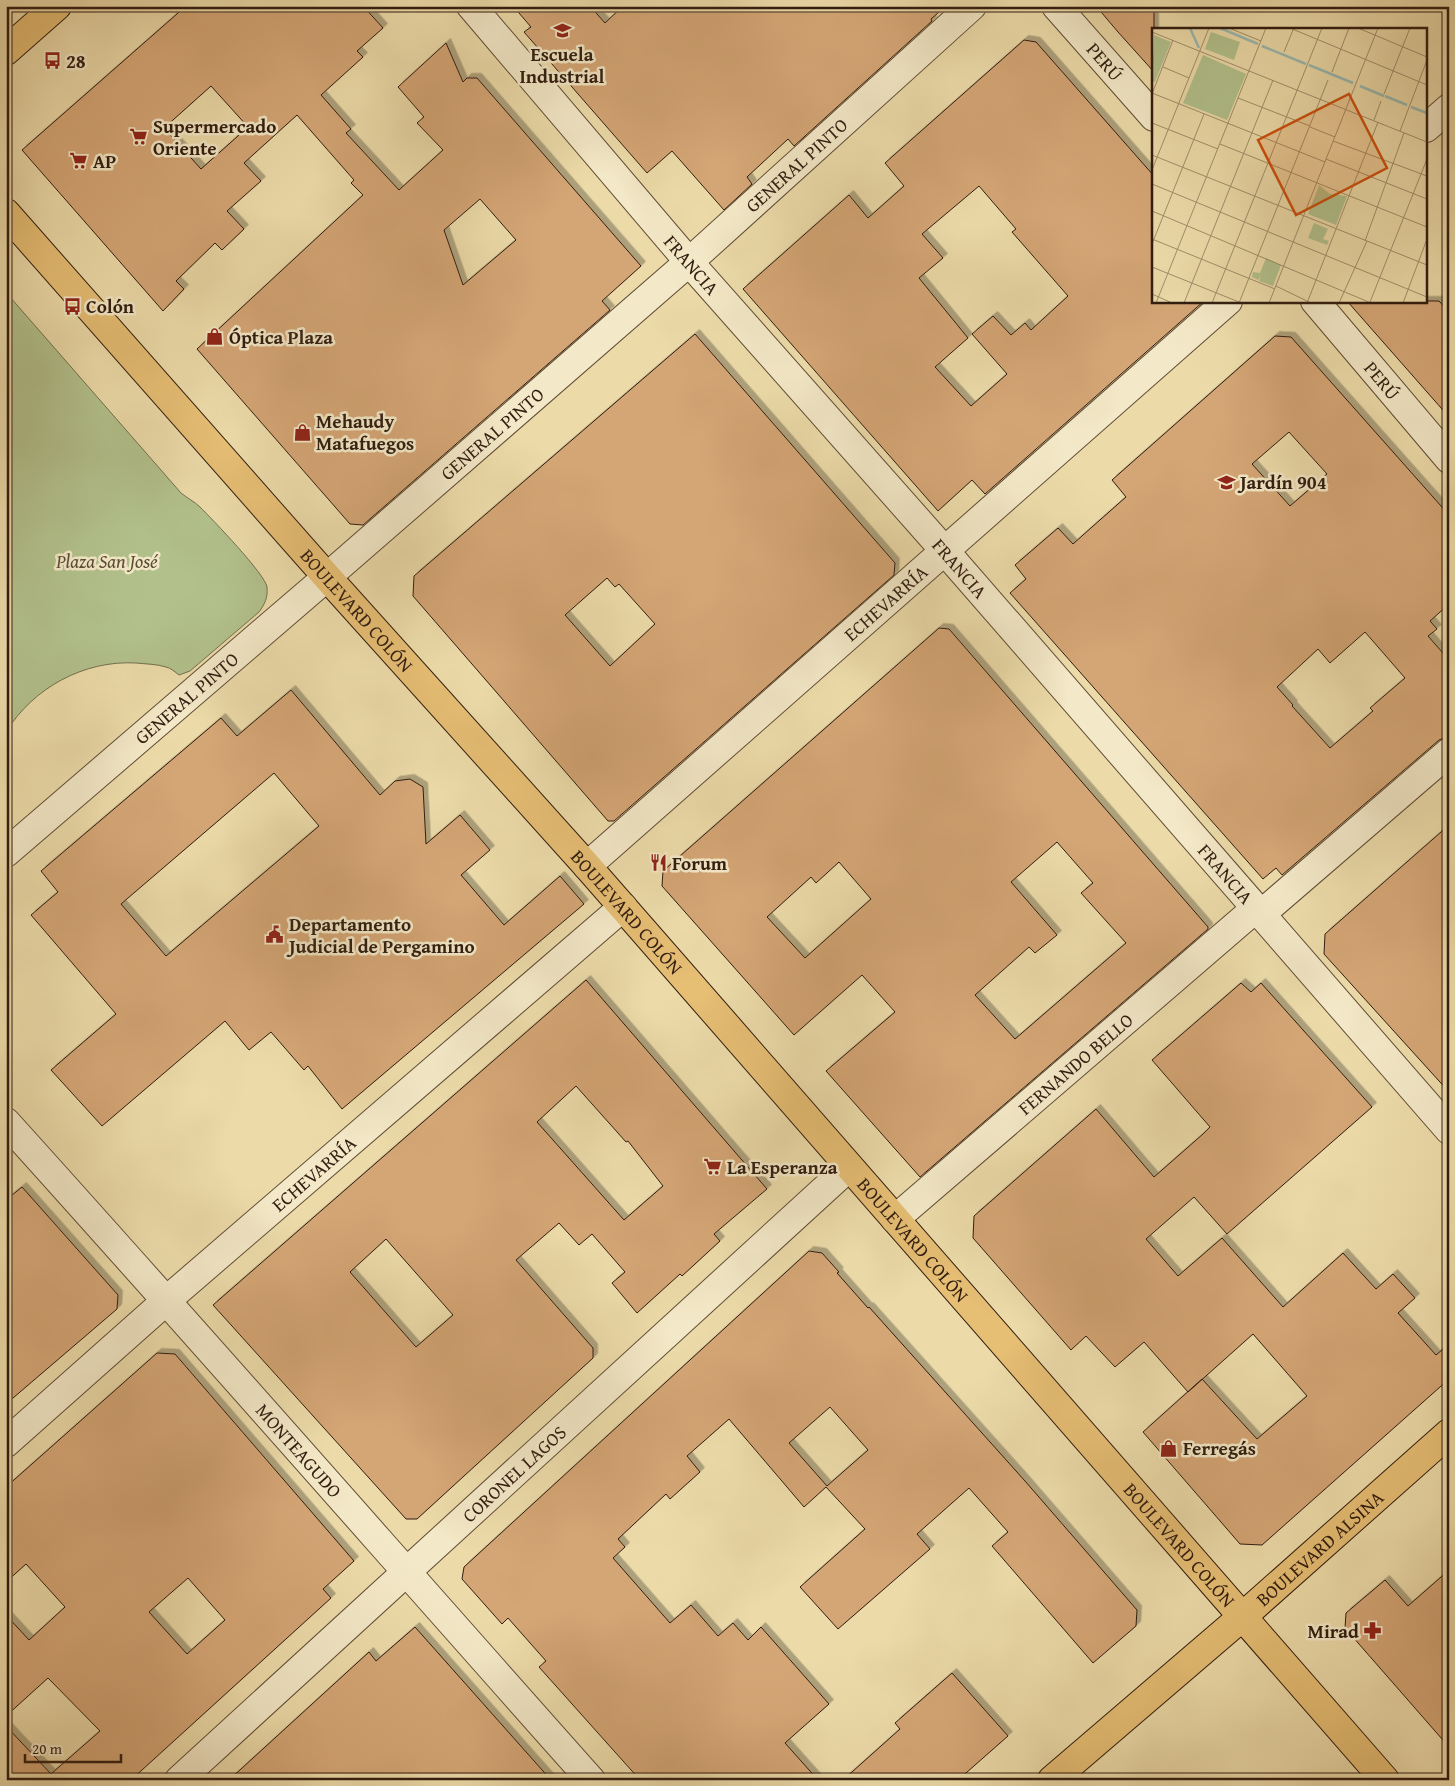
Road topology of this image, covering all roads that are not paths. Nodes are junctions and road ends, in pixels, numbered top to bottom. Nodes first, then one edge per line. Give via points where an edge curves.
1 (57, 6) edge
2 (471, 6) edge
3 (972, 6) edge
4 (1056, 6) edge
5 (6, 51) edge
6 (1449, 108) edge
7 (1152, 115) edge
8 (1428, 126) edge
9 (6, 213) edge
10 (689, 262) junction
11 (1227, 302) edge
12 (1316, 302) edge
13 (1449, 459) edge
14 (944, 550) junction
15 (327, 577) junction
16 (1449, 752) edge
17 (6, 853) edge
18 (588, 866) junction
19 (623, 907) junction
20 (1258, 912) junction
21 (6, 1122) edge
22 (1449, 1130) edge
23 (849, 1167) junction
24 (895, 1219) junction
25 (167, 1300) junction
26 (1449, 1433) edge
27 (6, 1443) edge
28 (406, 1573) junction
29 (1242, 1617) junction
30 (179, 1780) edge
31 (591, 1780) edge
32 (1052, 1780) edge
33 (1385, 1780) edge

1 - 5 main road
2 - 10 street, FRANCIA
3 - 10 street, GENERAL PINTO
4 - 7 street, PERÚ
6 - 8 street
9 - 15 main road, BOULEVARD COLÓN
10 - 14 street, FRANCIA
10 - 15 street, GENERAL PINTO
11 - 14 street, ECHEVARRÍA
12 - 13 street, PERÚ
14 - 18 street, ECHEVARRÍA
14 - 20 street, FRANCIA
15 - 17 street, GENERAL PINTO
15 - 18 main road, BOULEVARD COLÓN
16 - 20 street, FERNANDO BELLO
18 - 19 main road, BOULEVARD COLÓN
19 - 23 main road, BOULEVARD COLÓN
19 - 25 street, ECHEVARRÍA
20 - 22 street, FRANCIA
20 - 24 street, FERNANDO BELLO
21 - 25 street, MONTEAGUDO
23 - 24 main road, BOULEVARD COLÓN
23 - 28 street, CORONEL LAGOS
24 - 29 main road, BOULEVARD COLÓN
25 - 27 street, ECHEVARRÍA
25 - 28 street, MONTEAGUDO
26 - 29 main road, BOULEVARD ALSINA
28 - 30 street, CORONEL LAGOS
28 - 31 street, MONTEAGUDO
29 - 32 main road, BOULEVARD ALSINA
29 - 33 main road, BOULEVARD COLÓN

